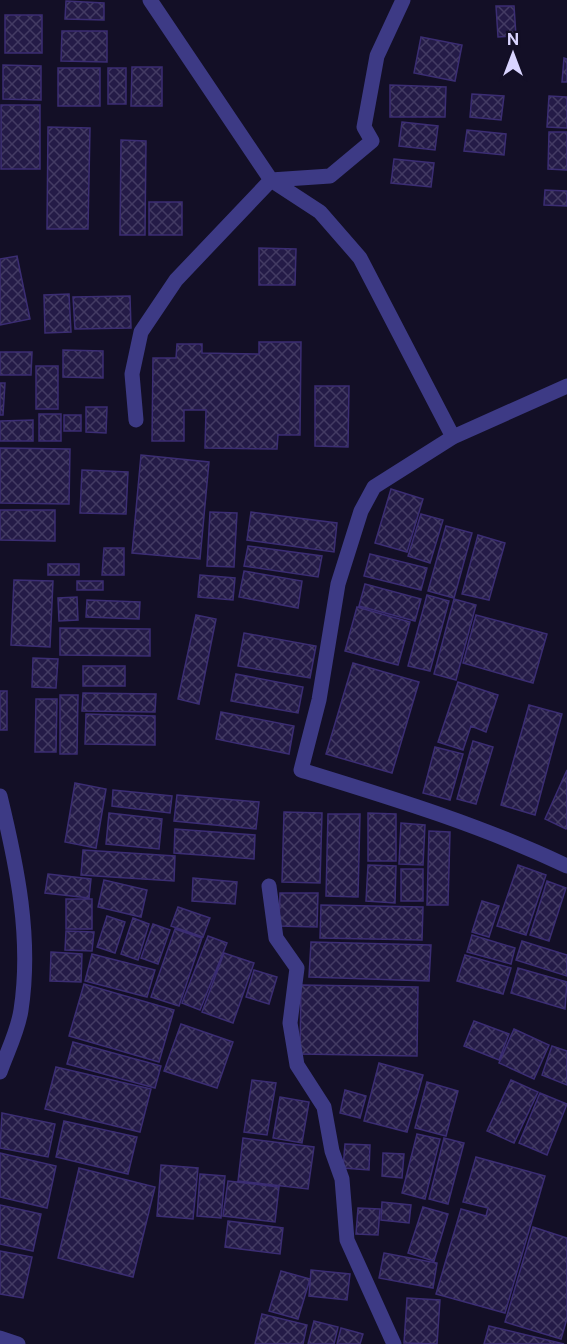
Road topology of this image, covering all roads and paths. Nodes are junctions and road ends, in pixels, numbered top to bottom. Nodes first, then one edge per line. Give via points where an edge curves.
1 (150, 0) edge
2 (403, 0) edge
3 (271, 180) junction
4 (567, 386) edge
5 (136, 420) dead end
6 (453, 437) junction
7 (0, 796) edge
8 (567, 866) edge
9 (269, 886) dead end
10 (0, 1072) edge
11 (0, 1338) edge
12 (18, 1344) edge
13 (394, 1344) edge

1 - 3 street
2 - 3 street via 377,56 364,128 372,141 330,176
3 - 5 street via 176,280 141,332 132,374
3 - 6 street via 320,212 360,258
4 - 6 street
6 - 8 street via 374,487 361,511 338,584 319,700 301,770 444,814
7 - 10 street via 25,923 21,1012
9 - 13 street via 276,938 297,968 290,1023 297,1065 324,1107 342,1179 347,1240
11 - 12 street

